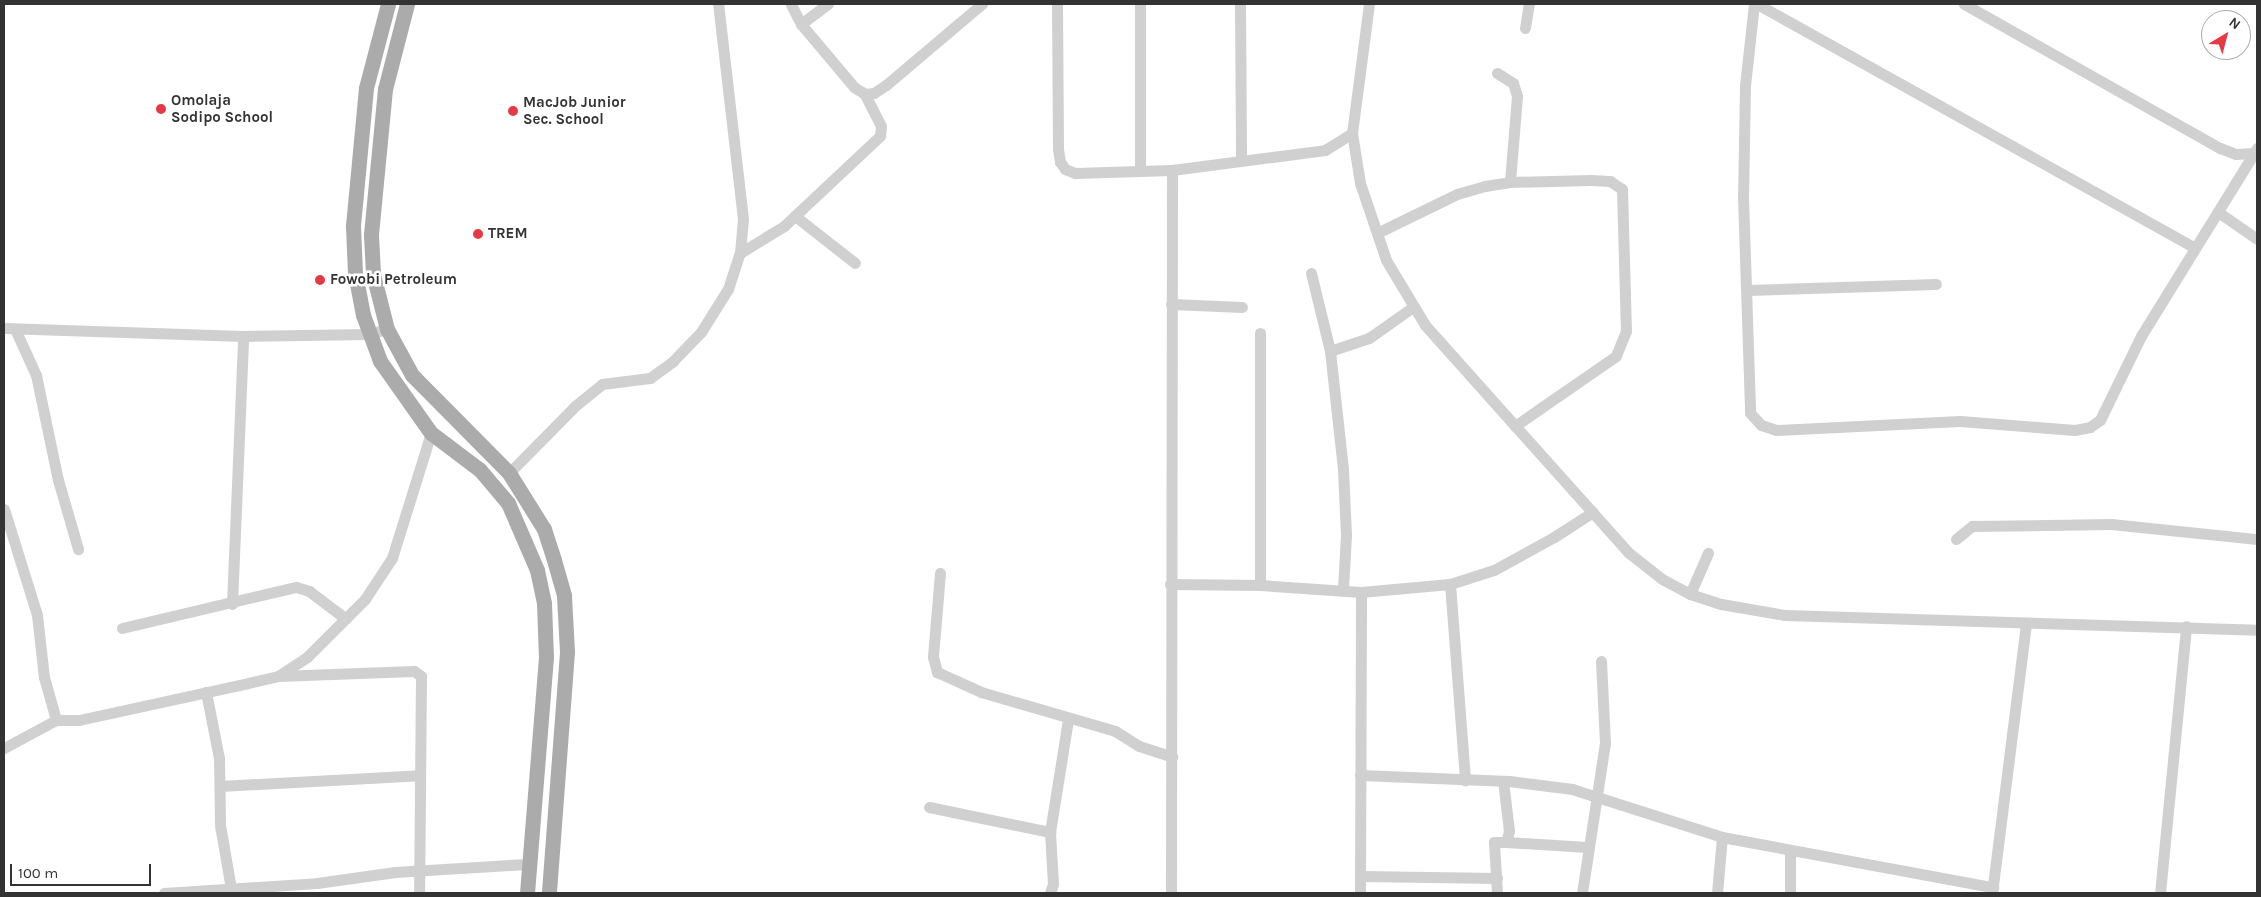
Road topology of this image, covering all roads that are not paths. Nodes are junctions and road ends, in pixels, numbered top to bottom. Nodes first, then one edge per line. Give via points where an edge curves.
1 (388, 4) edge
2 (407, 4) edge
3 (718, 4) edge
4 (791, 4) edge
5 (828, 4) edge
6 (982, 4) edge
7 (1057, 4) edge
8 (1140, 4) edge
9 (1240, 4) edge
10 (1368, 4) edge
11 (1529, 4) edge
12 (1756, 4) edge
13 (1964, 4) edge
14 (802, 24) junction
15 (1525, 28) dead end
16 (1497, 73) dead end
17 (865, 94) junction
18 (1352, 133) junction
19 (2255, 150) edge
20 (1241, 160) junction
21 (1172, 170) junction
22 (1140, 171) junction
23 (1510, 182) junction
24 (2218, 212) junction
25 (795, 216) junction
26 (1377, 233) junction
27 (2257, 238) edge
28 (2193, 247) junction
29 (740, 253) junction
30 (855, 263) dead end
31 (1311, 273) dead end
32 (1936, 284) dead end
33 (1748, 290) junction
34 (1171, 304) junction
35 (1242, 307) dead end
36 (1413, 307) junction
37 (9, 329) edge
38 (387, 329) junction
39 (1260, 333) dead end
40 (369, 334) junction
41 (243, 336) junction
42 (1330, 351) junction
43 (1515, 426) junction
44 (431, 433) junction
45 (509, 473) junction
46 (4, 508) edge
47 (1593, 512) junction
48 (1956, 539) dead end
49 (2257, 539) edge
50 (78, 549) dead end
51 (1708, 553) dead end
52 (940, 573) dead end
53 (1170, 584) junction
54 (1450, 584) junction
55 (1260, 585) junction
56 (1343, 589) junction
57 (1361, 592) junction
58 (1690, 594) junction
59 (232, 604) junction
60 (346, 619) junction
61 (2026, 623) junction
62 (2186, 626) junction
63 (122, 628) dead end
64 (2257, 630) edge
65 (1601, 661) dead end
66 (278, 676) junction
67 (206, 692) junction
68 (56, 720) junction
69 (1068, 720) junction
70 (4, 748) edge
71 (1172, 757) junction
72 (420, 775) junction
73 (1360, 775) junction
74 (1465, 780) junction
75 (1503, 781) junction
76 (220, 786) junction
77 (1595, 797) junction
78 (929, 807) dead end
79 (1050, 832) junction
80 (1722, 837) junction
81 (1506, 842) junction
82 (1587, 847) junction
83 (1790, 850) junction
84 (527, 864) junction
85 (417, 870) junction
86 (1361, 876) junction
87 (1497, 878) junction
88 (317, 888) edge
89 (231, 889) junction
90 (1992, 890) edge
91 (164, 893) edge
92 (419, 893) edge
93 (527, 893) edge
94 (550, 893) edge
95 (1050, 893) edge
96 (1171, 893) edge
97 (1360, 893) edge
98 (1497, 893) edge
99 (1582, 893) edge
100 (1716, 893) edge
101 (1790, 893) edge
102 (2160, 893) edge

1 - 40 main road via 366,88 353,226 355,273
2 - 38 main road via 385,89 371,235 373,274
3 - 29 street via 743,219
4 - 14 street
5 - 14 street
6 - 17 street via 886,85 874,93
7 - 22 street via 1060,162 1074,174
8 - 22 street
9 - 20 street
10 - 18 street
11 - 15 street
12 - 28 street
12 - 33 street via 1745,86 1743,197
13 - 19 street via 2220,148 2236,154
14 - 17 street via 854,87
16 - 23 street via 1513,83 1517,96
17 - 25 street via 881,126 880,136
18 - 20 street via 1324,150
18 - 26 street via 1360,183
19 - 24 street
20 - 21 street
21 - 22 street
21 - 34 street
23 - 26 street via 1457,194
23 - 43 street via 1591,180 1617,184 1622,190 1626,264 1626,331 1616,356
24 - 27 street
24 - 28 street
25 - 29 street
25 - 30 street
26 - 36 street via 1386,260
28 - 33 street via 2141,336 2100,420 2090,427 2076,430 1960,422 1776,430 1761,425 1750,413
29 - 45 street via 728,289 701,332 673,362 650,378 602,384 575,406
31 - 42 street
32 - 33 street
34 - 35 street
34 - 53 street
36 - 42 street via 1369,338
36 - 43 street via 1425,325
37 - 41 street
37 - 50 street via 36,375 58,480
38 - 40 street
38 - 45 main road via 412,375
39 - 55 street
40 - 41 street
40 - 44 main road via 396,387
41 - 59 street
42 - 56 street via 1343,479 1346,535
43 - 47 street
44 - 60 street via 392,558 365,599
44 - 84 main road via 480,470 499,491 526,538 537,570 544,603 546,657
45 - 94 main road via 544,529 564,596 567,652
46 - 68 street via 33,599 44,677
47 - 54 street via 1494,570
47 - 58 street via 1629,553 1662,579
48 - 49 street via 1972,526 2101,524
51 - 58 street
52 - 69 street via 933,658 937,672 981,692
53 - 55 street
53 - 71 street
54 - 57 street
54 - 74 street
55 - 56 street
56 - 57 street
57 - 73 street
58 - 61 street via 1721,604 1785,615
59 - 60 street via 282,588 296,587 309,591
59 - 63 street
60 - 66 street via 307,657
61 - 62 street
61 - 90 street
62 - 64 street
62 - 102 street
65 - 77 street via 1605,743
66 - 67 street
66 - 72 street via 418,672 421,676
67 - 68 street via 79,720
67 - 76 street via 219,758
68 - 70 street
69 - 71 street via 1115,731 1139,746
69 - 79 street
71 - 96 street
72 - 76 street
72 - 85 street
73 - 74 street
73 - 86 street
74 - 75 street
75 - 77 street via 1572,789
75 - 81 street via 1509,831
76 - 89 street via 220,825
77 - 80 street
77 - 82 street
78 - 79 street
79 - 95 street via 1053,884
80 - 83 street
80 - 100 street
81 - 82 street
81 - 87 street via 1494,842
82 - 99 street
83 - 90 street
83 - 101 street
84 - 85 street
84 - 93 main road
85 - 88 street
85 - 92 street
86 - 87 street
86 - 97 street
87 - 98 street
88 - 89 street
89 - 91 street

